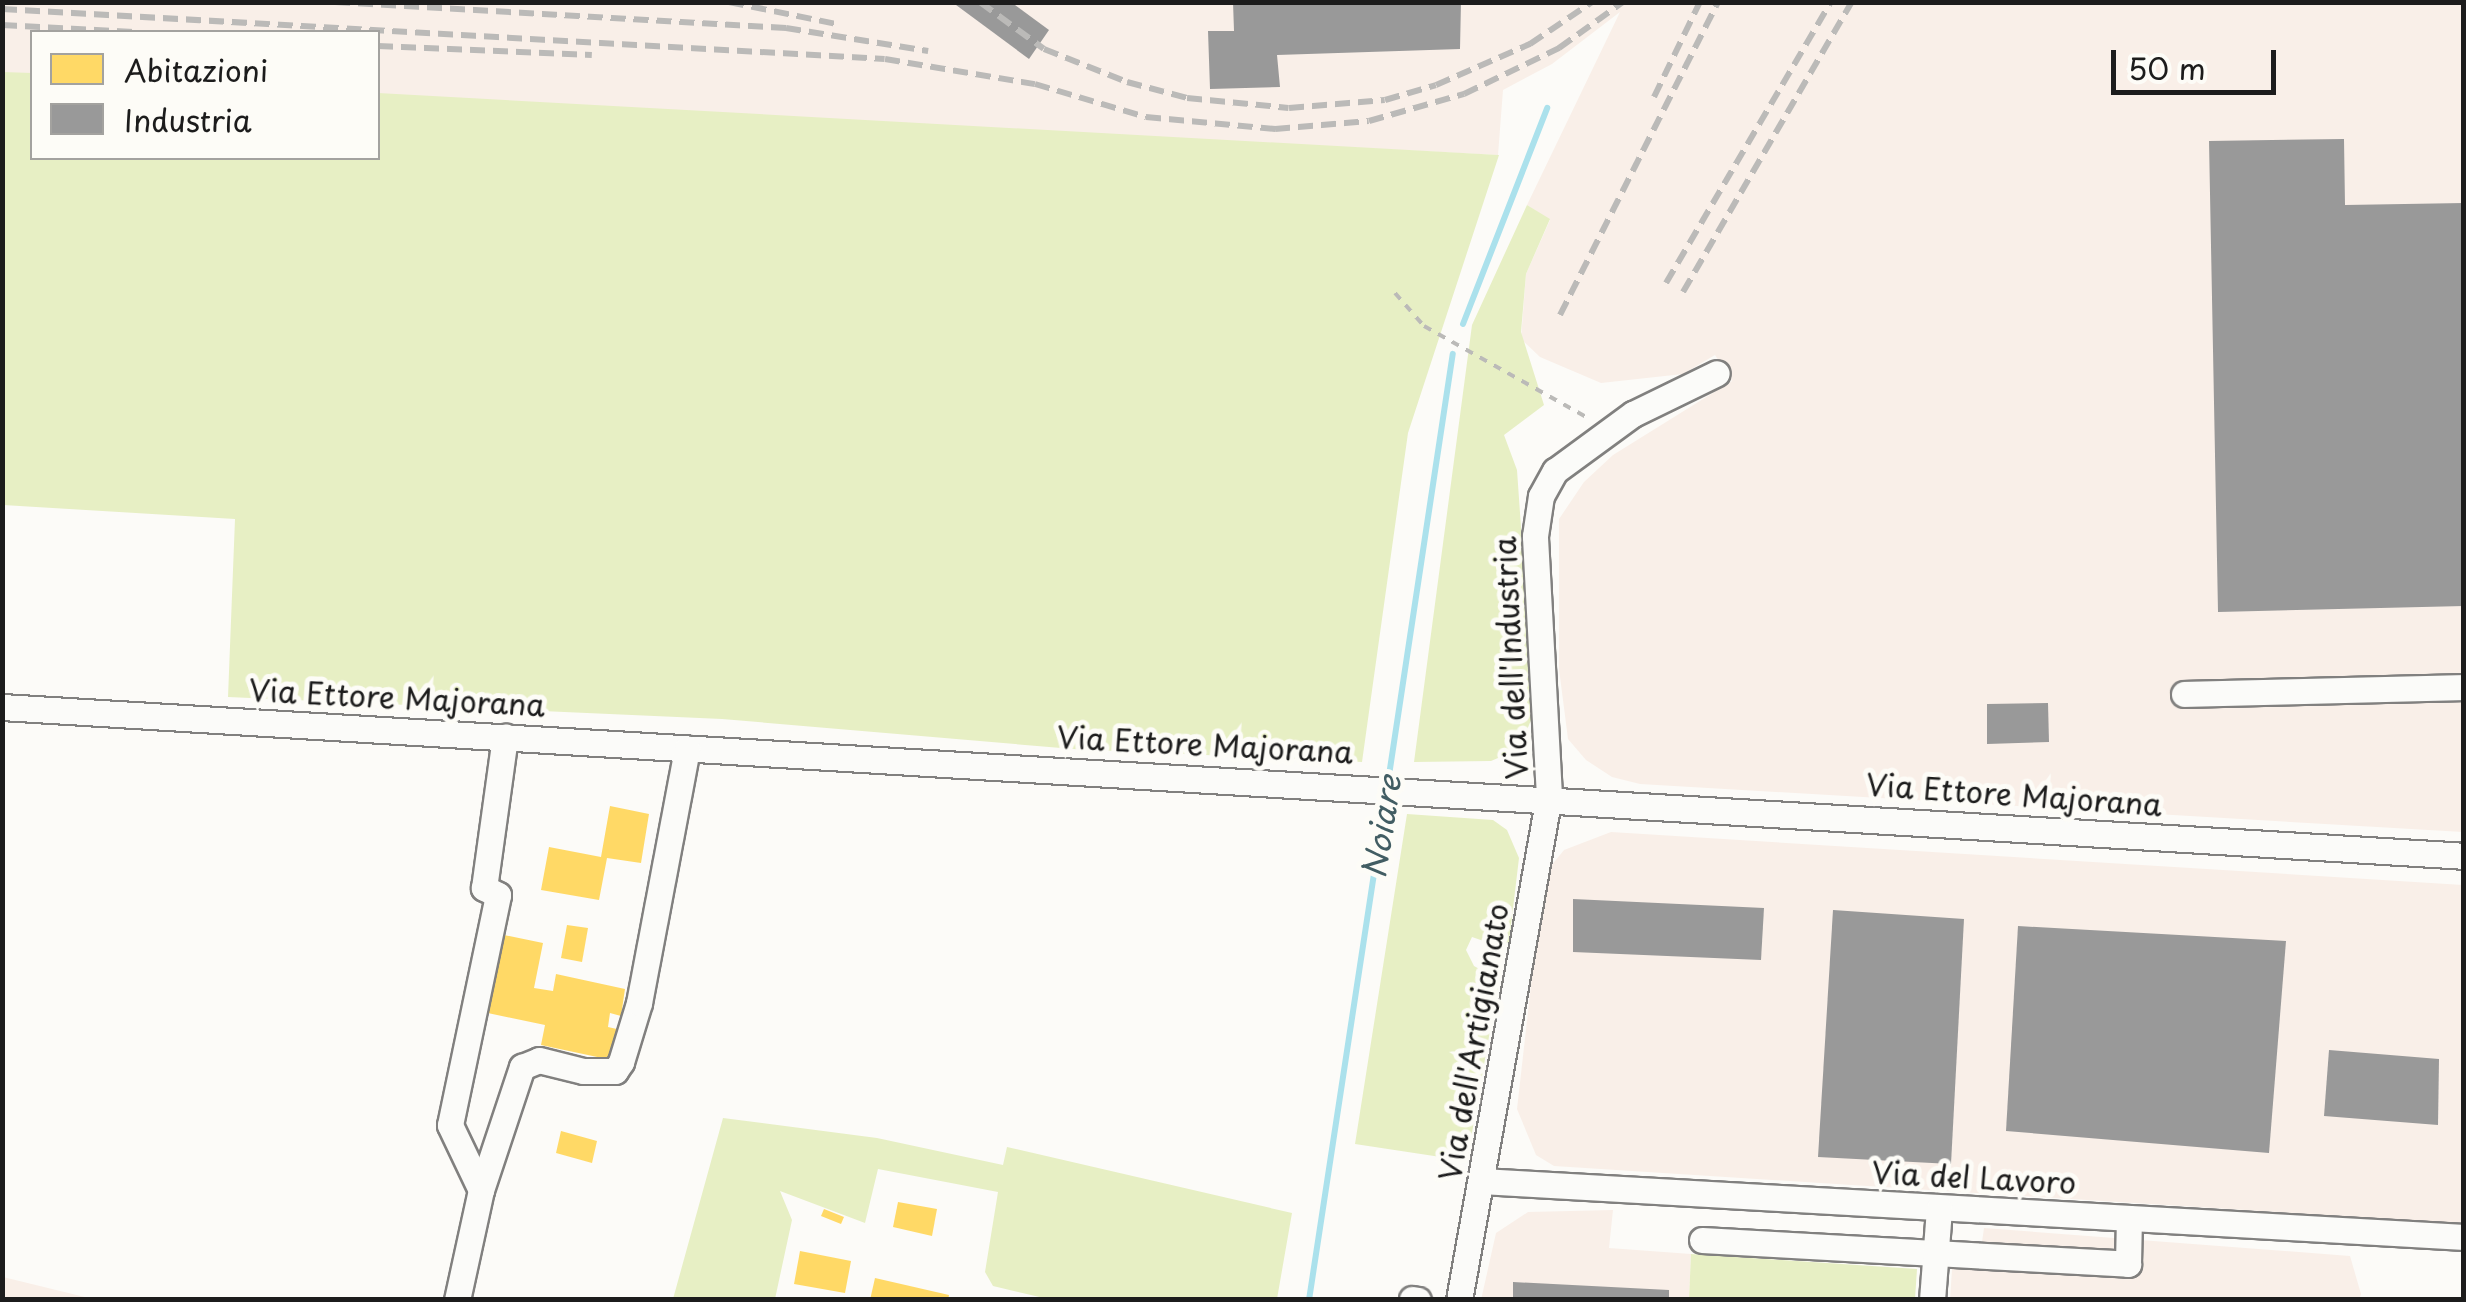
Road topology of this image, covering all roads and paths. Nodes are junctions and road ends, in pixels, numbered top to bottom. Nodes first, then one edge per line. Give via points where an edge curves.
1 (1395, 293) dead end
2 (1717, 373) dead end
3 (1606, 434) junction
4 (2464, 687) edge
5 (2184, 694) dead end
6 (2, 707) edge
7 (505, 736) junction
8 (687, 748) junction
9 (1549, 796) junction
10 (2464, 856) edge
11 (1481, 1180) junction
12 (481, 1190) junction
13 (1705, 1194) junction
14 (1939, 1208) junction
15 (2129, 1218) junction
16 (2464, 1237) edge
17 (1936, 1253) junction
18 (458, 1300) edge
19 (1460, 1300) edge
20 (1932, 1300) edge

1 - 3 path via 1424,326 1560,399
2 - 3 street, Via dell'Industria
3 - 9 street, Via dell'Industria via 1555,471 1537,516
4 - 5 street
6 - 7 street, Via Ettore Majorana
7 - 8 street, Via Ettore Majorana
7 - 12 street via 484,888 498,895 450,1125
8 - 9 street, Via Ettore Majorana
8 - 12 street via 622,1062 615,1071 583,1072 539,1060 522,1067
9 - 10 street, Via Ettore Majorana
9 - 11 street, Via dell'Artigianato
11 - 13 street, Via del Lavoro
11 - 19 street, Via dell'Artigianato
12 - 18 street
13 - 14 street, Via del Lavoro
13 - 17 street via 1702,1245
14 - 15 street, Via del Lavoro
14 - 17 street
15 - 16 street, Via del Lavoro
15 - 17 street via 2128,1264
17 - 20 street

